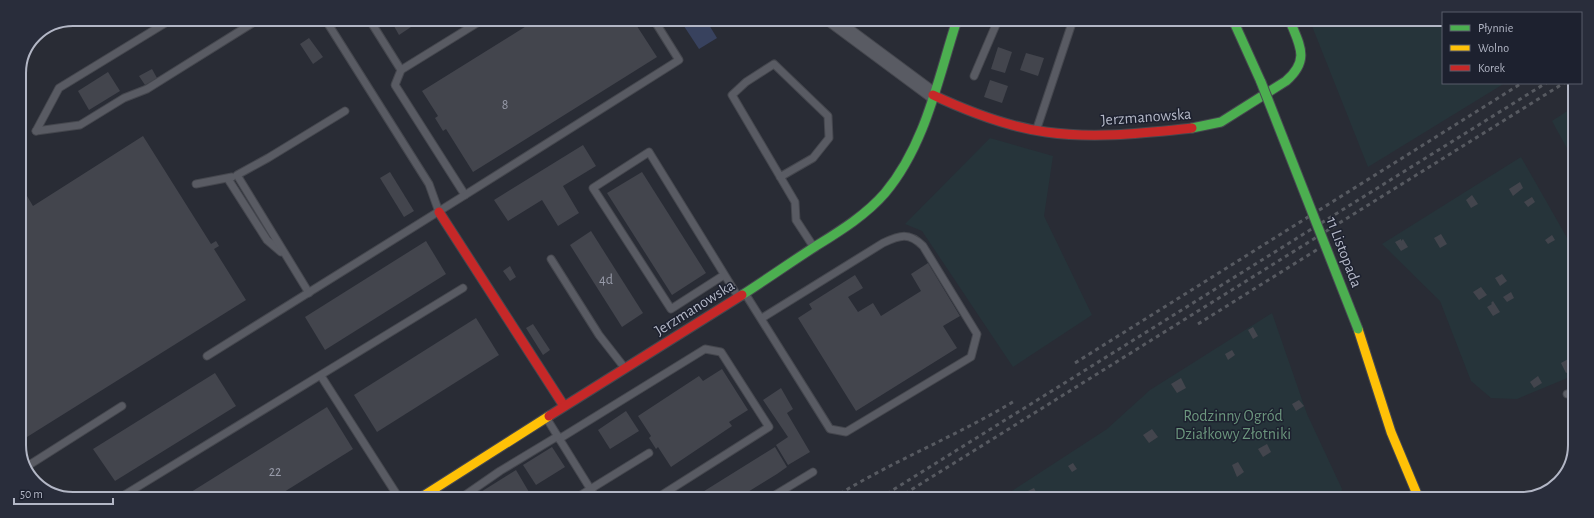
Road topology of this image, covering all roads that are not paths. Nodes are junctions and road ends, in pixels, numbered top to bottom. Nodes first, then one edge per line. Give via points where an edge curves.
1 (161, 26) edge
2 (248, 26) edge
3 (328, 26) edge
4 (373, 26) edge
5 (472, 26) edge
6 (658, 26) edge
7 (840, 26) edge
8 (955, 26) edge
9 (995, 26) edge
10 (1070, 26) edge
11 (1236, 26) edge
12 (1292, 26) edge
13 (401, 70) junction
14 (974, 76) dead end
15 (933, 95) junction
16 (346, 111) dead end
17 (1036, 130) junction
18 (238, 175) junction
19 (780, 177) junction
20 (228, 179) junction
21 (196, 184) dead end
22 (465, 195) junction
23 (439, 212) junction
24 (814, 248) junction
25 (287, 257) junction
26 (551, 259) dead end
27 (724, 275) junction
28 (463, 288) dead end
29 (309, 293) junction
30 (741, 295) junction
31 (762, 318) junction
32 (207, 356) dead end
33 (624, 367) junction
34 (321, 376) junction
35 (122, 406) dead end
36 (564, 406) junction
37 (546, 417) junction
38 (558, 438) junction
39 (649, 453) dead end
40 (30, 463) edge
41 (813, 472) dead end
42 (590, 488) junction
43 (129, 492) edge
44 (394, 492) edge
45 (429, 492) edge
46 (470, 492) edge
47 (584, 492) edge
48 (592, 492) edge
49 (666, 492) edge
50 (780, 492) edge
51 (1416, 492) edge

1 - 2 lane via 59,88 36,131 80,125 124,98 148,89
3 - 23 lane via 429,184
4 - 13 lane
5 - 13 lane
6 - 22 lane via 679,60
7 - 15 street
8 - 15 street, Jerzmanowska
9 - 14 lane
10 - 17 lane
11 - 51 street, 11 Listopada, bridge via 1358,329 1391,432
12 - 17 street, Jerzmanowska via 1301,50 1300,63 1295,73 1273,90 1221,122 1206,126 1104,135
13 - 22 lane via 395,85
15 - 17 street, Jerzmanowska via 996,119
15 - 24 street, Jerzmanowska via 916,145 886,193 855,222
16 - 18 lane
18 - 20 lane
18 - 25 lane
19 - 19 lane via 732,95 746,82 774,64 828,116 829,138 813,158
19 - 24 lane via 795,202 796,220
20 - 21 lane
20 - 25 lane via 267,240
22 - 23 lane
23 - 29 lane
23 - 36 street
24 - 30 street, Jerzmanowska
25 - 29 lane
26 - 33 lane
27 - 27 lane via 649,152 593,188 671,308
27 - 30 lane
28 - 34 lane
29 - 32 lane
30 - 31 lane
30 - 33 street, Jerzmanowska
31 - 31 lane via 830,429 846,432 971,357 977,334 923,246 907,236 883,243
33 - 36 street, Jerzmanowska
34 - 43 lane
34 - 44 lane
35 - 40 lane
36 - 37 street, Jerzmanowska
37 - 38 lane
37 - 45 street, Jerzmanowska
38 - 42 lane
38 - 46 lane
38 - 49 lane via 705,349 722,352 769,427
39 - 42 lane
41 - 50 lane
42 - 47 lane
42 - 48 lane

